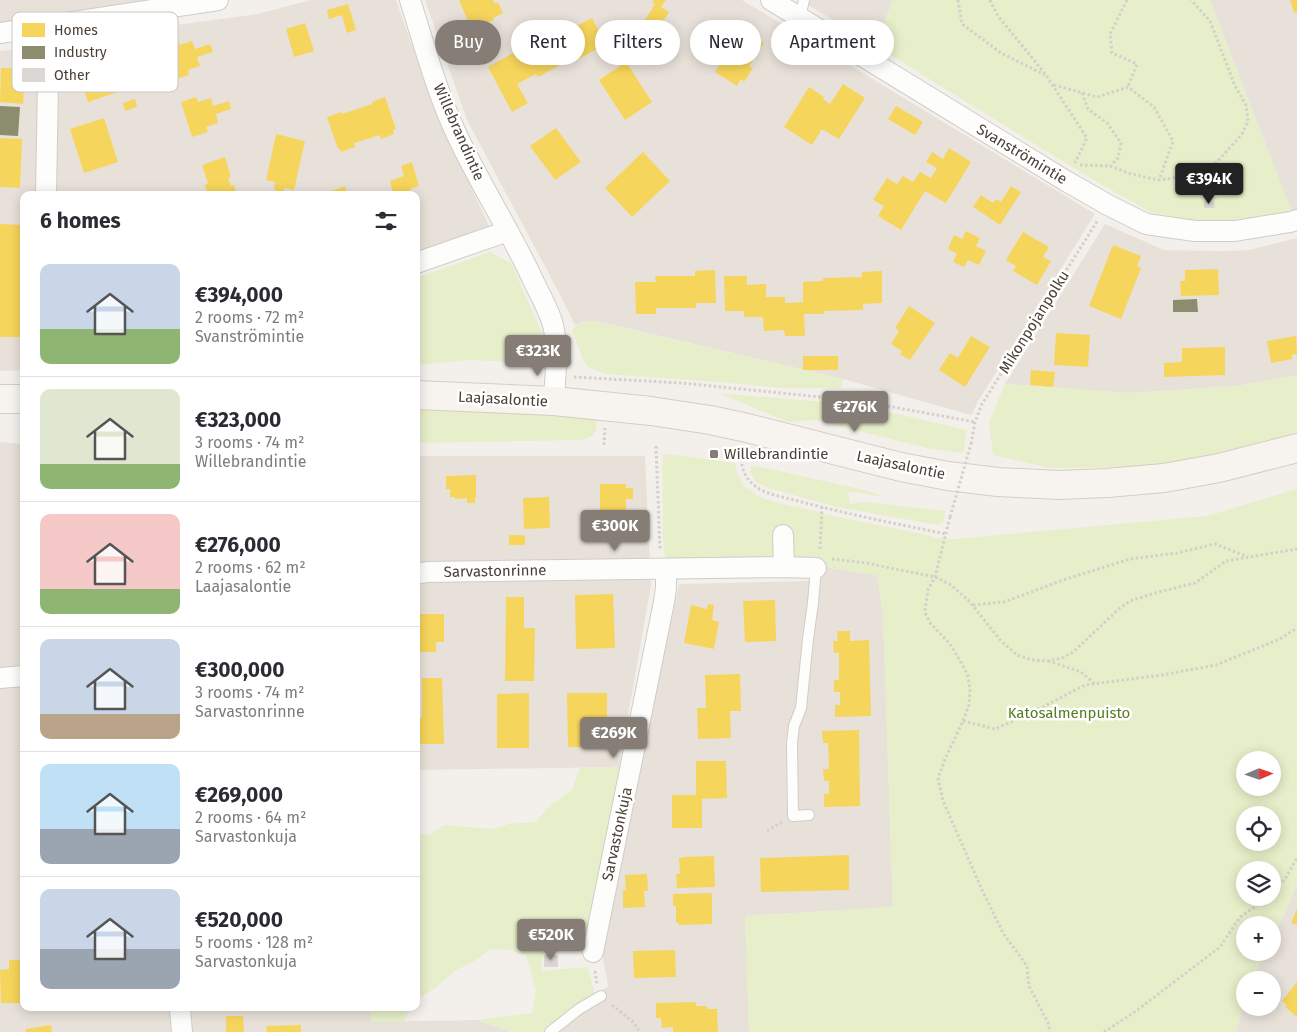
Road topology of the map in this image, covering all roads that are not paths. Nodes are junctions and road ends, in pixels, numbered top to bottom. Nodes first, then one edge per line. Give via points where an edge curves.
1 (218, 0) edge
2 (410, 0) edge
3 (772, 0) edge
4 (802, 9) edge
5 (140, 12) edge
6 (48, 92) edge
7 (46, 191) edge
8 (1297, 220) edge
9 (508, 231) junction
10 (420, 262) edge
11 (555, 389) junction
12 (420, 395) edge
13 (0, 399) edge
14 (20, 399) edge
15 (1297, 448) edge
16 (783, 535) dead end
17 (818, 563) joint
18 (784, 567) junction
19 (666, 569) junction
20 (420, 573) edge
21 (20, 676) edge
22 (0, 678) edge
23 (810, 815) dead end
24 (593, 952) dead end
25 (601, 996) dead end
26 (180, 1011) edge
27 (182, 1032) edge
28 (550, 1032) edge

1 - 5 street
2 - 9 street, Willebrandintie via 442,99 479,180
3 - 4 street, Svanströmintie
4 - 8 street, Svanströmintie via 1108,205 1146,224 1194,231 1234,231
6 - 7 street
9 - 10 street
9 - 11 street, Willebrandintie via 553,325
11 - 12 main road, Laajasalontie
11 - 15 main road, Laajasalontie via 651,411 743,427 901,467 998,482 1059,485 1164,478
13 - 14 main road
16 - 18 street
17 - 18 street, Sarvastonrinne
17 - 23 lane via 800,708 792,743 793,816
18 - 19 street, Sarvastonrinne
19 - 20 street, Sarvastonrinne
19 - 24 street, Sarvastonkuja via 664,602
21 - 22 street
25 - 28 lane
26 - 27 street

